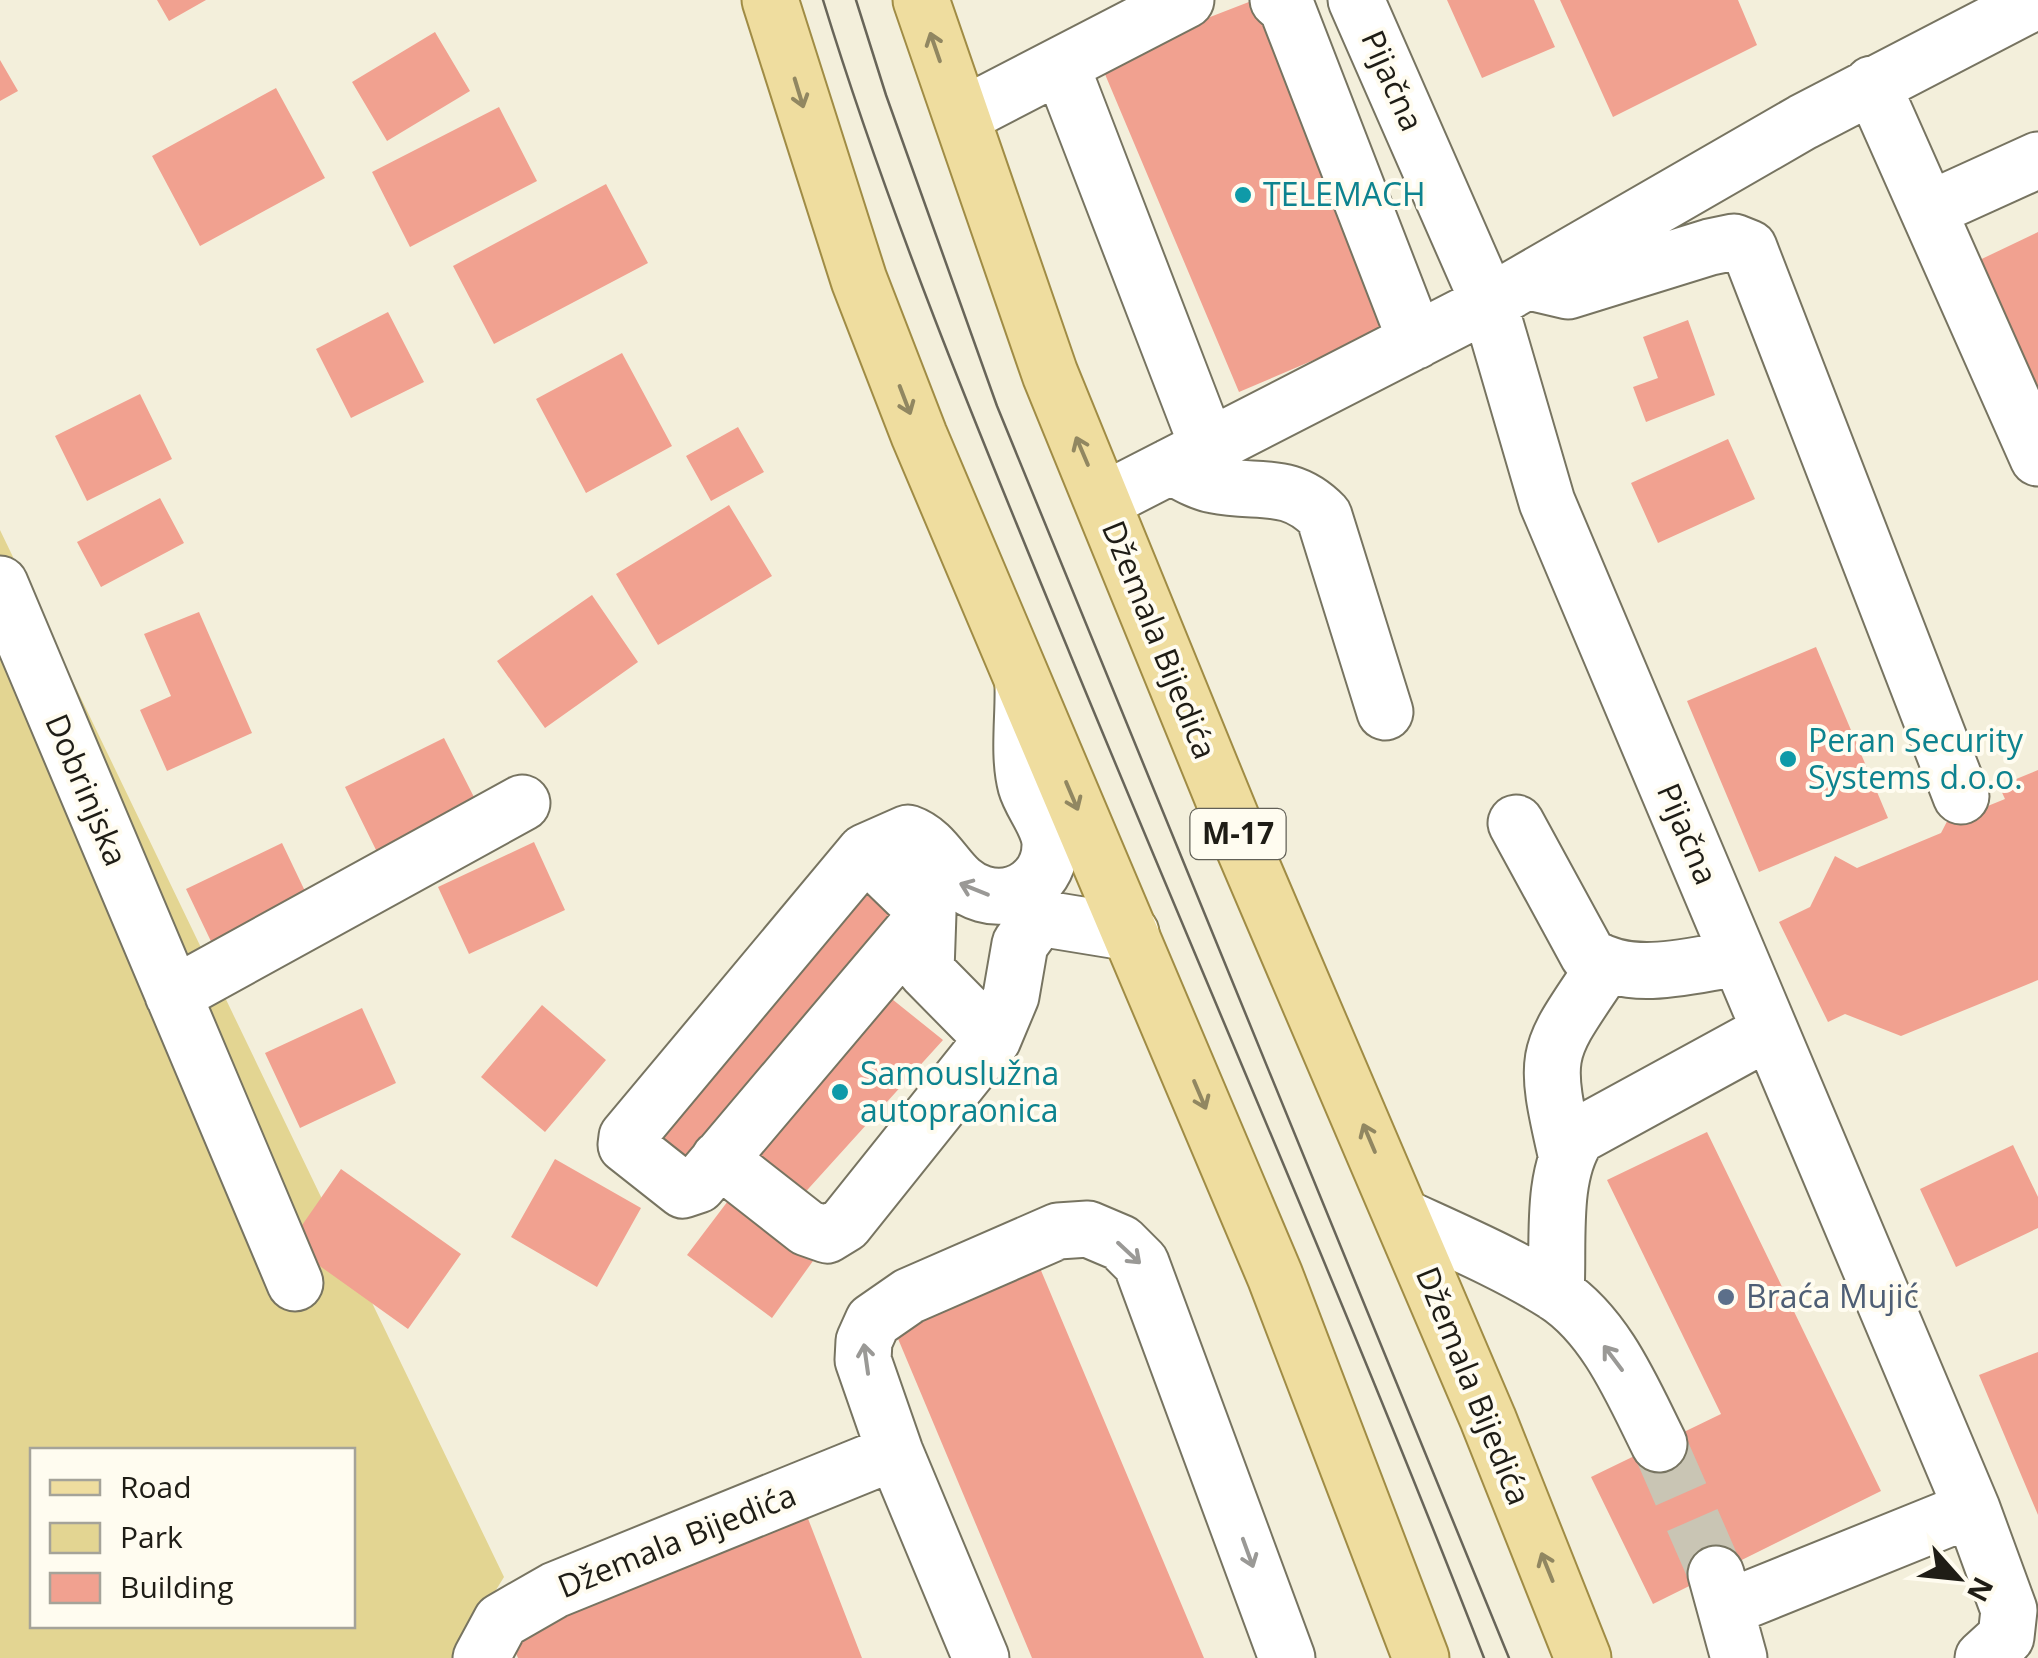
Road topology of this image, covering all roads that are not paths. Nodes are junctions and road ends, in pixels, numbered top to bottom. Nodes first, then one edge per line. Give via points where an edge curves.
1 (770, 0) edge
2 (921, 0) edge
3 (1186, 0) edge
4 (1278, 0) edge
5 (1356, 0) edge
6 (2019, 5) edge
7 (1061, 65) junction
8 (1872, 84) junction
9 (962, 116) junction
10 (2038, 160) edge
11 (1928, 210) junction
12 (1508, 292) junction
13 (1416, 341) junction
14 (1190, 456) junction
15 (2038, 458) edge
16 (1102, 501) junction
17 (0, 584) edge
18 (1023, 686) junction
19 (1385, 712) dead end
20 (1961, 796) dead end
21 (522, 802) dead end
22 (1516, 823) dead end
23 (865, 852) junction
24 (928, 913) junction
25 (1131, 933) junction
26 (1739, 958) junction
27 (1604, 966) junction
28 (173, 995) junction
29 (1770, 1031) junction
30 (993, 1039) junction
31 (1566, 1154) junction
32 (720, 1159) junction
33 (1403, 1217) junction
34 (295, 1283) dead end
35 (1556, 1294) junction
36 (1658, 1444) tunnel mouth
37 (895, 1452) junction
38 (1972, 1510) junction
39 (1727, 1613) edge
40 (2015, 1620) edge
41 (481, 1658) edge
42 (981, 1658) edge
43 (1287, 1658) edge
44 (1421, 1658) edge
45 (1583, 1658) edge

1 -> 18 main road via 859,280
9 -> 2 main road, Džemala Bijedića / M-17
3 - 7 street
4 - 13 street via 1287,8
5 - 12 street, Pijačna
6 - 8 street
7 - 9 street
7 - 14 street
8 - 11 street
8 - 12 street
16 -> 9 main road, Džemala Bijedića / M-17 via 1006,254
10 - 11 street
11 - 15 street
12 - 13 street
12 - 20 street via 1568,291 1710,247 1734,242 1749,248
12 - 26 street, Pijačna via 1547,502
13 - 14 street
14 - 16 street
14 - 19 street via 1211,485 1290,492 1324,516
33 -> 16 main road, Džemala Bijedića / M-17
17 - 28 street, Dobrinjska
18 -> 23 street via 1025,784 1050,840 1033,885 1008,899 980,894 957,882 927,840 908,833
18 -> 25 main road
21 - 28 street
22 - 27 street via 1588,955
23 - 24 street
23 - 32 street via 627,1137 626,1145 683,1190 692,1190
24 - 30 street via 926,970
24 - 32 street
25 - 30 street via 1039,918 1020,944 1011,996
25 -> 44 main road via 1326,1404
26 - 27 street via 1637,972
26 - 29 street, Pijačna
27 - 31 street via 1551,1058 1549,1079
28 - 34 street, Dobrinjska
29 - 31 street via 1578,1136
29 - 38 street, Pijačna
30 - 32 street via 844,1224 827,1235 808,1228
31 - 35 street
33 - 35 street
45 -> 33 main road, Džemala Bijedića / M-17
36 -> 35 street via 1623,1370
37 - 41 street, Džemala Bijedića via 555,1590 501,1621
37 - 42 street
37 -> 43 street via 863,1360 873,1322 909,1296 1058,1231 1088,1230 1122,1243 1142,1263
38 - 39 street
38 - 40 street, Pijačna

